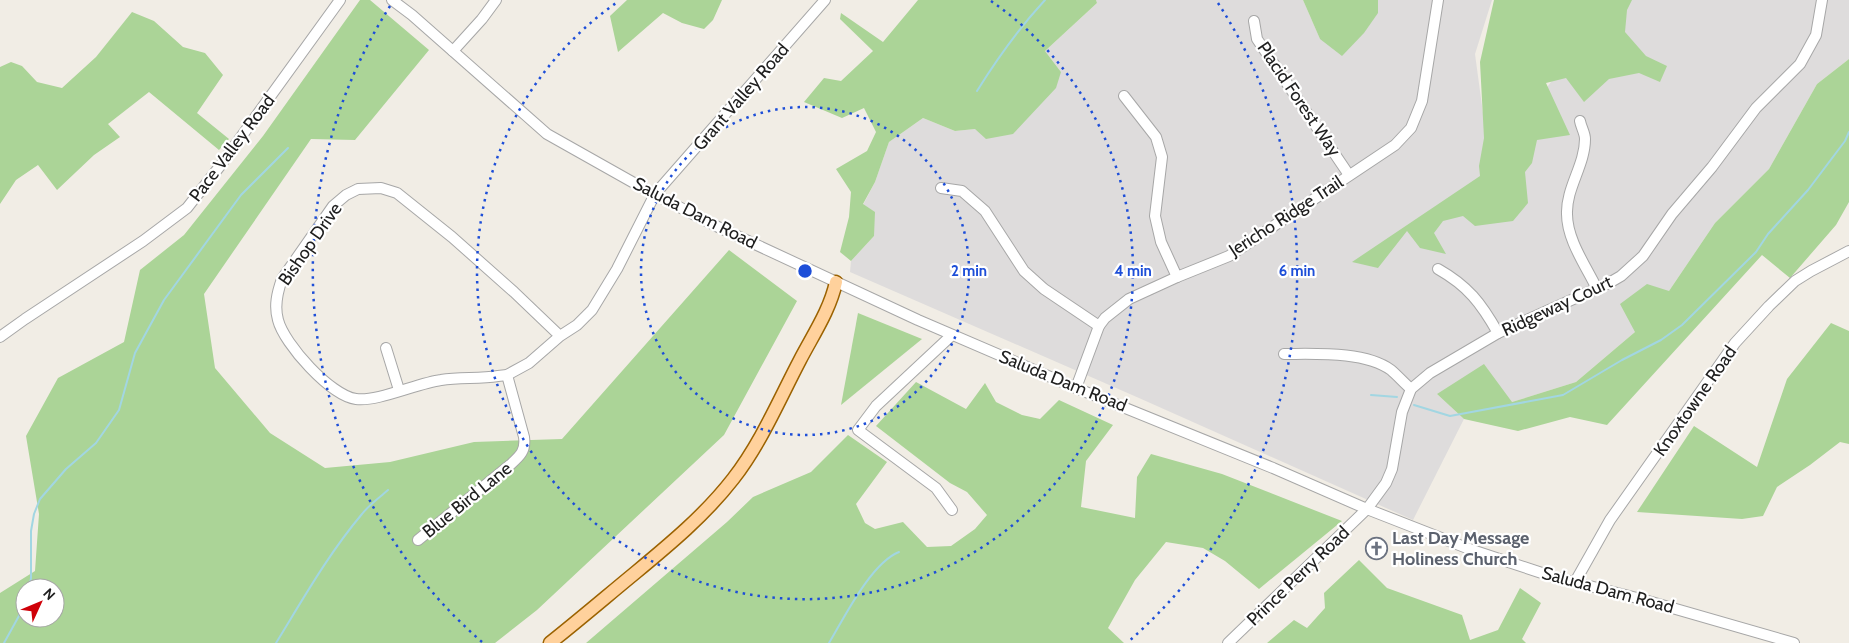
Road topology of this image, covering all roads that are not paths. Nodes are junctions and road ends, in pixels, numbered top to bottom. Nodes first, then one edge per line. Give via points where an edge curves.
1 (340, 0) edge
2 (392, 0) edge
3 (496, 0) edge
4 (825, 0) edge
5 (1438, 0) edge
6 (1822, 0) edge
7 (1254, 21) dead end
8 (453, 51) junction
9 (1124, 96) dead end
10 (1580, 121) dead end
11 (1350, 175) junction
12 (941, 188) dead end
13 (655, 194) junction
14 (1849, 251) edge
15 (1438, 269) dead end
16 (1177, 277) junction
17 (836, 282) junction
18 (1597, 289) junction
19 (1099, 326) junction
20 (1498, 333) junction
21 (952, 335) junction
22 (560, 336) junction
23 (0, 337) edge
24 (386, 348) dead end
25 (1284, 354) dead end
26 (507, 375) junction
27 (1076, 388) junction
28 (1411, 389) junction
29 (399, 390) junction
30 (1367, 509) junction
31 (952, 510) dead end
32 (418, 540) dead end
33 (1575, 582) junction
34 (1781, 641) edge
35 (550, 643) edge
36 (1228, 643) edge
37 (1794, 643) edge

1 - 23 street, Pace Valley Road via 187,208
2 - 8 street, Saluda Dam Road
3 - 8 street
4 - 13 street, Grant Valley Road
5 - 11 street, Jericho Ridge Trail via 1422,101 1411,128 1395,145
6 - 18 street, Ridgeway Court via 1816,35 1800,64 1756,108 1643,256 1621,276
7 - 11 street, Placid Forest Way via 1257,39
8 - 13 street, Saluda Dam Road via 547,134
9 - 16 street via 1156,137 1162,157 1155,216 1161,242
10 - 18 street via 1585,138 1583,152 1566,217 1572,238
11 - 16 street, Jericho Ridge Trail via 1229,256
12 - 19 street via 962,191 984,210 1024,272
13 - 17 street, Saluda Dam Road
13 - 22 street, Bishop Drive via 592,310
14 - 33 street, Knoxtowne Road via 1795,281 1735,343 1610,520
15 - 20 street via 1467,288
16 - 19 street, Jericho Ridge Trail via 1129,299
17 - 21 street, Saluda Dam Road
17 - 35 main road via 823,296 800,361 784,393 734,477 710,506 663,551
18 - 20 street, Ridgeway Court
19 - 27 street, Jericho Ridge Trail
20 - 28 street, Ridgeway Court via 1430,373
21 - 27 street, Saluda Dam Road
21 - 31 street via 876,406 858,430 936,488
22 - 26 street, Bishop Drive via 530,363
22 - 29 street, Bishop Drive via 452,237 397,193 381,188 358,188 334,206 282,279 277,292 278,321 295,350 338,392 357,400
24 - 29 street
25 - 28 street via 1331,354 1372,361 1391,370
26 - 29 street, Bishop Drive via 440,380
26 - 32 street, Blue Bird Lane via 524,437 522,454
27 - 30 street, Saluda Dam Road
28 - 30 street, Ridgeway Court via 1402,412 1392,469
30 - 33 street, Saluda Dam Road via 1472,550
30 - 36 street, Prince Perry Road
33 - 34 street, Saluda Dam Road
34 - 37 street, Saluda Dam Road

